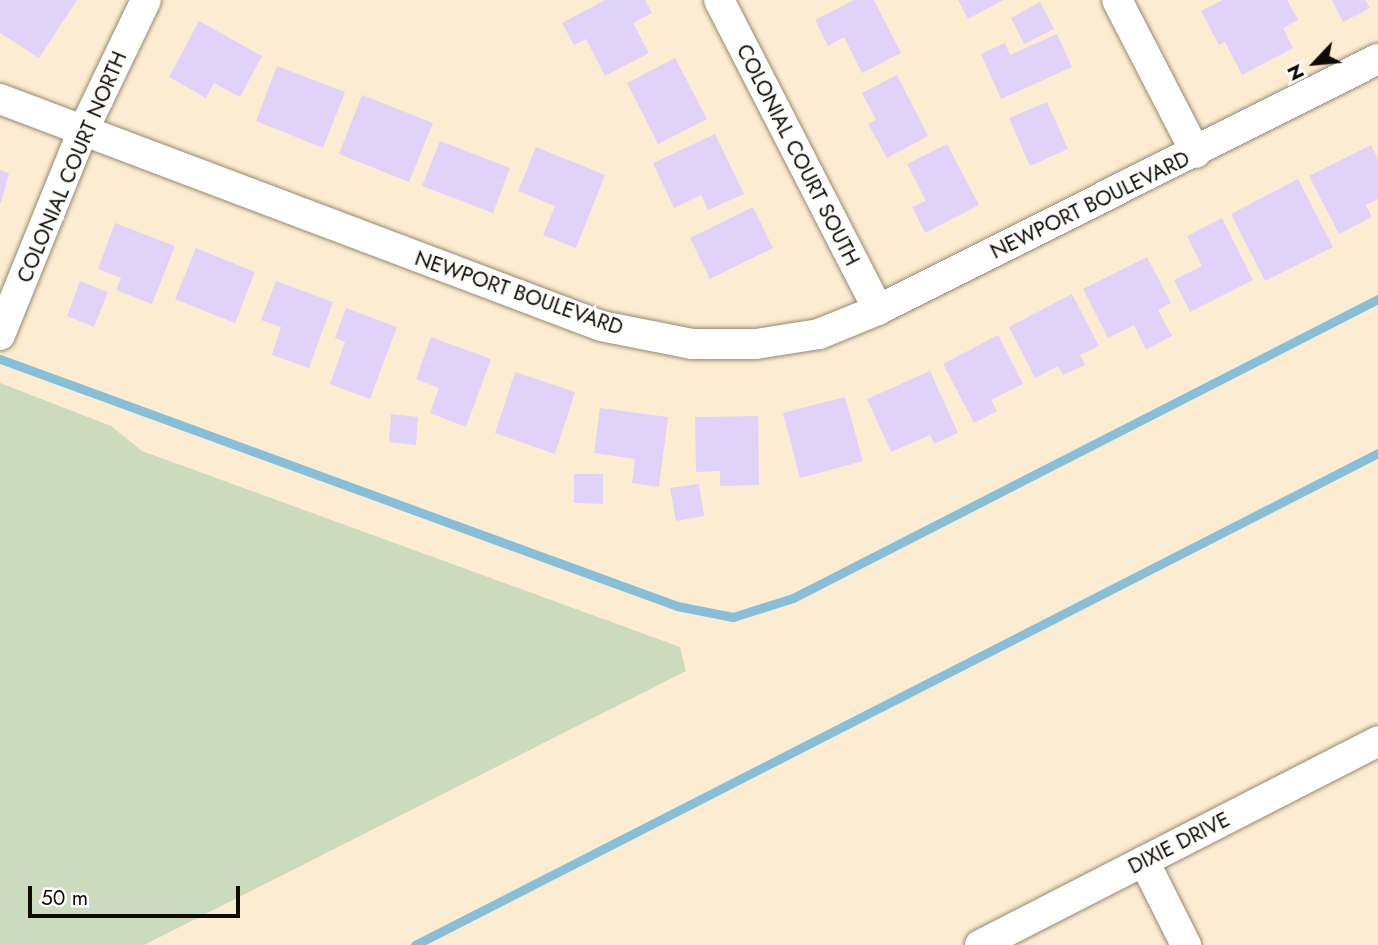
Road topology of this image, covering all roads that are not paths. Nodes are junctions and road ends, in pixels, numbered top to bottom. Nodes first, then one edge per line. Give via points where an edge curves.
1 (146, 0) edge
2 (719, 0) edge
3 (1117, 0) edge
4 (1378, 59) edge
5 (0, 99) edge
6 (83, 131) junction
7 (1195, 153) junction
8 (878, 310) junction
9 (4, 325) edge
10 (1378, 741) edge
11 (1144, 861) junction
12 (980, 945) edge
13 (1186, 945) edge

1 - 6 street, COLONIAL COURT NORTH
2 - 8 street, COLONIAL COURT SOUTH
3 - 7 street
4 - 7 street, NEWPORT BOULEVARD
5 - 6 street, NEWPORT BOULEVARD
6 - 8 street, NEWPORT BOULEVARD via 600,327 692,344 756,344 818,334
6 - 9 street, COLONIAL COURT NORTH
7 - 8 street, NEWPORT BOULEVARD
10 - 11 street, DIXIE DRIVE
11 - 12 street, DIXIE DRIVE
11 - 13 street

